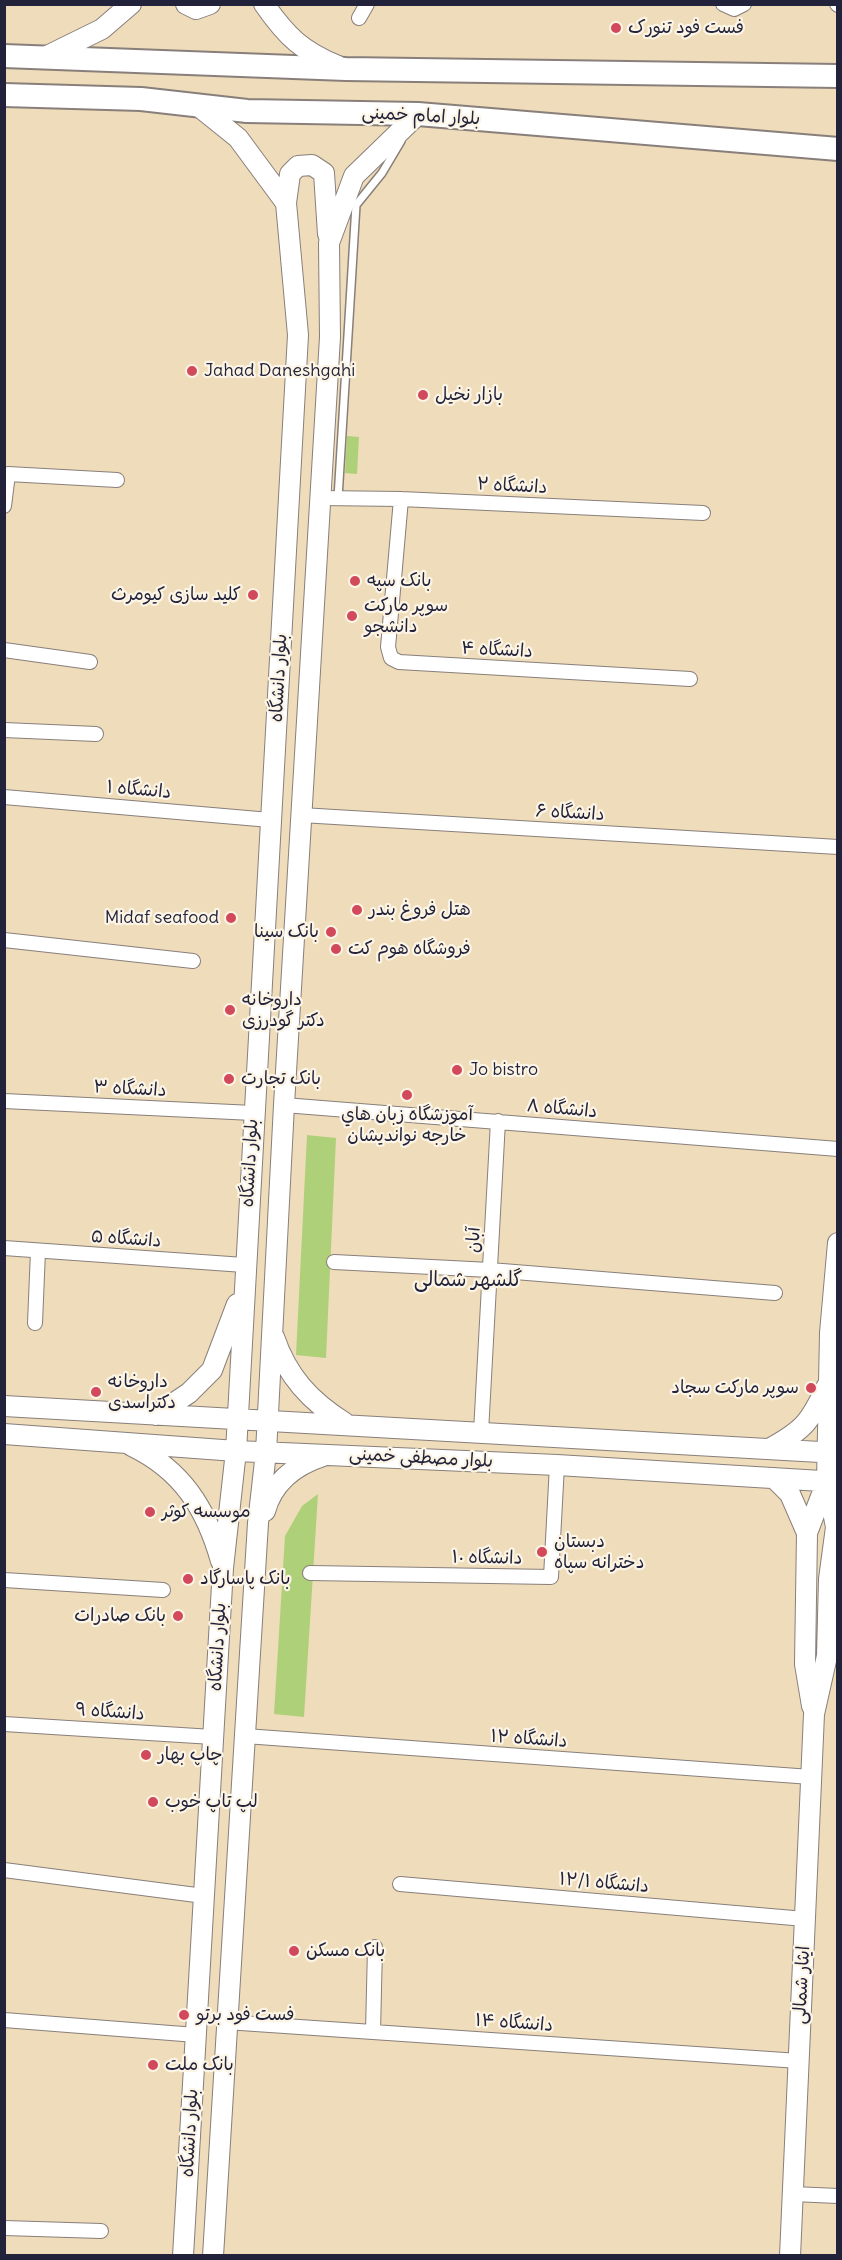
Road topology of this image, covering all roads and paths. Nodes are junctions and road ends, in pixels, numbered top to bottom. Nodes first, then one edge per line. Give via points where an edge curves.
1 (131, 4) edge
2 (186, 4) edge
3 (210, 4) edge
4 (264, 4) edge
5 (367, 4) edge
6 (359, 18) dead end
7 (4, 56) edge
8 (43, 58) junction
9 (346, 69) junction
10 (832, 77) edge
11 (4, 95) edge
12 (197, 105) junction
13 (418, 114) junction
14 (833, 147) edge
15 (286, 203) junction
16 (329, 243) junction
17 (117, 480) dead end
18 (329, 498) junction
19 (401, 498) junction
20 (4, 506) edge
21 (703, 513) dead end
22 (4, 650) edge
23 (90, 662) dead end
24 (690, 679) dead end
25 (4, 730) edge
26 (96, 734) dead end
27 (4, 797) edge
28 (301, 815) junction
29 (270, 820) junction
30 (837, 847) edge
31 (4, 940) edge
32 (193, 961) dead end
33 (4, 1101) edge
34 (284, 1105) junction
35 (253, 1113) junction
36 (498, 1122) junction
37 (837, 1149) edge
38 (837, 1243) edge
39 (4, 1248) edge
40 (38, 1251) junction
41 (334, 1262) dead end
42 (490, 1270) junction
43 (244, 1275) junction
44 (775, 1293) dead end
45 (35, 1323) dead end
46 (271, 1326) junction
47 (834, 1387) edge
48 (4, 1406) edge
49 (156, 1415) junction
50 (237, 1420) junction
51 (267, 1422) junction
52 (347, 1424) junction
53 (482, 1432) junction
54 (4, 1434) edge
55 (124, 1443) junction
56 (769, 1449) junction
57 (236, 1451) junction
58 (266, 1452) junction
59 (833, 1453) edge
60 (329, 1454) junction
61 (557, 1465) junction
62 (774, 1478) junction
63 (832, 1482) edge
64 (837, 1526) edge
65 (807, 1533) junction
66 (257, 1546) junction
67 (223, 1568) junction
68 (310, 1573) dead end
69 (4, 1580) edge
70 (163, 1590) dead end
71 (814, 1714) junction
72 (4, 1724) edge
73 (244, 1736) junction
74 (213, 1737) junction
75 (811, 1777) junction
76 (4, 1870) edge
77 (400, 1884) dead end
78 (204, 1896) junction
79 (805, 1919) junction
80 (375, 1947) dead end
81 (4, 2020) edge
82 (226, 2022) junction
83 (373, 2032) junction
84 (196, 2035) junction
85 (799, 2061) junction
86 (793, 2194) junction
87 (837, 2196) edge
88 (4, 2228) edge
89 (101, 2231) dead end
90 (183, 2256) edge
91 (213, 2256) edge
92 (790, 2256) edge

1 - 8 main road via 102,29
2 - 3 main road via 196,9
4 - 9 main road via 298,45 313,56
5 - 6 street
7 - 8 main road
8 - 9 main road
9 - 10 main road
11 - 12 main road, بلوار امام خمینی via 141,99
12 - 13 main road, بلوار امام خمینی via 247,111
12 - 15 main road via 238,138
13 - 14 main road, بلوار امام خمینی
13 - 16 main road, بلوار دانشگاه via 354,176
13 - 18 lane via 382,173 356,205
15 - 16 main road, بلوار دانشگاه via 290,174 298,166 312,165 324,173
15 - 29 main road, بلوار دانشگاه via 298,335
16 - 18 main road, بلوار دانشگاه
17 - 20 street via 8,474
18 - 19 street, دانشگاه ۲
18 - 28 main road, بلوار دانشگاه
19 - 21 street, دانشگاه ۲
19 - 24 street, دانشگاه ۴ via 388,646 391,658 399,662
22 - 23 street
25 - 26 street
27 - 29 street, دانشگاه ۱
28 - 30 street, دانشگاه ۶
28 - 34 main road, بلوار دانشگاه
29 - 35 main road, بلوار دانشگاه
31 - 32 street
33 - 35 street, دانشگاه ۳
34 - 36 street, دانشگاه ۸
34 - 46 main road, بلوار دانشگاه
35 - 43 main road, بلوار دانشگاه
36 - 37 street, دانشگاه ۸
36 - 42 street, آبان
38 - 47 main road via 830,1333
39 - 40 street, دانشگاه ۵
40 - 43 street, دانشگاه ۵
40 - 45 street
41 - 42 street
42 - 44 street
42 - 53 street, آبان
43 - 49 main road via 212,1370 189,1393
43 - 50 main road, بلوار دانشگاه
46 - 51 main road, بلوار دانشگاه
46 - 52 main road via 281,1357 295,1382 320,1408
47 - 56 main road via 812,1418 794,1435
47 - 59 main road
48 - 49 main road, بلوار مصطفی خمینی
49 - 50 main road, بلوار مصطفی خمینی
50 - 51 main road, بلوار مصطفی خمینی
50 - 57 main road, بلوار دانشگاه
51 - 52 main road, بلوار مصطفی خمینی
51 - 58 main road, بلوار دانشگاه
52 - 53 main road, بلوار مصطفی خمینی
53 - 56 main road, بلوار مصطفی خمینی
54 - 55 main road, بلوار مصطفی خمینی
55 - 57 main road, بلوار مصطفی خمینی
55 - 67 main road via 171,1469 185,1486 214,1537
56 - 59 main road, بلوار مصطفی خمینی
57 - 58 main road, بلوار مصطفی خمینی
57 - 67 main road, بلوار دانشگاه
58 - 60 main road, بلوار مصطفی خمینی
58 - 66 main road, بلوار دانشگاه
59 - 63 main road
60 - 61 main road, بلوار مصطفی خمینی
60 - 66 main road via 293,1469 278,1485 266,1507
61 - 62 main road, بلوار مصطفی خمینی
61 - 68 street, دانشگاه ۱۰ via 551,1577
62 - 63 main road, بلوار مصطفی خمینی
62 - 65 main road via 790,1494
63 - 64 main road, ایثار شمالی
63 - 65 main road, ایثار شمالی
64 - 71 main road, ایثار شمالی via 829,1579 827,1656
65 - 71 main road, ایثار شمالی via 805,1665
66 - 73 main road, بلوار دانشگاه
67 - 74 main road, بلوار دانشگاه
69 - 70 street
71 - 75 main road, ایثار شمالی
72 - 74 street, دانشگاه ۹
73 - 75 street, دانشگاه ۱۲
73 - 82 main road, بلوار دانشگاه
74 - 78 main road, بلوار دانشگاه
75 - 79 main road, ایثار شمالی
76 - 78 street
77 - 79 street, دانشگاه ۱۲/۱
78 - 84 main road, بلوار دانشگاه
79 - 85 main road, ایثار شمالی
80 - 83 street
81 - 84 street
82 - 83 street, دانشگاه ۱۴
82 - 91 main road, بلوار دانشگاه
83 - 85 street, دانشگاه ۱۴
84 - 90 main road, بلوار دانشگاه
85 - 86 main road, ایثار شمالی
86 - 87 street
86 - 92 main road, ایثار شمالی
88 - 89 street

